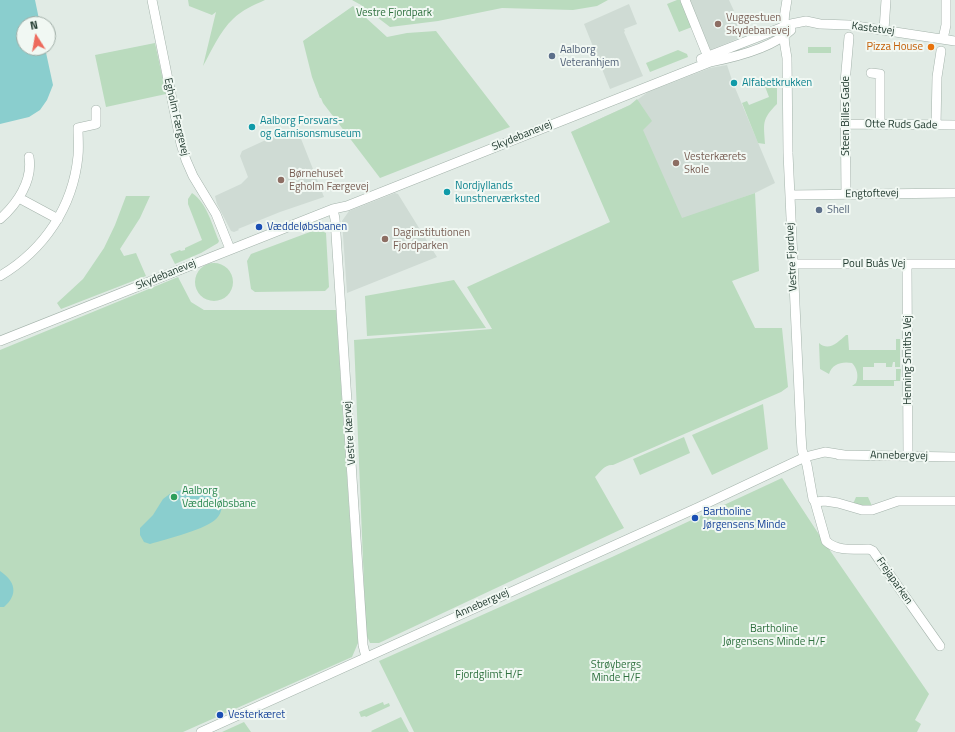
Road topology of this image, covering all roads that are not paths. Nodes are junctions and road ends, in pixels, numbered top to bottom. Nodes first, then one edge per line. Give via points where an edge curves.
1 (152, 0) edge
2 (685, 0) edge
3 (788, 0) edge
4 (886, 0) edge
5 (946, 0) edge
6 (788, 29) junction
7 (884, 30) junction
8 (849, 37) dead end
9 (943, 39) junction
10 (955, 41) edge
11 (941, 51) dead end
12 (709, 59) junction
13 (871, 73) dead end
14 (96, 110) dead end
15 (847, 124) junction
16 (880, 124) junction
17 (955, 125) edge
18 (936, 126) junction
19 (29, 157) dead end
20 (955, 194) edge
21 (790, 195) junction
22 (846, 195) junction
23 (19, 198) junction
24 (333, 208) junction
25 (0, 219) edge
26 (58, 219) junction
27 (230, 249) junction
28 (793, 264) junction
29 (907, 264) junction
30 (955, 264) edge
31 (0, 276) edge
32 (0, 341) edge
33 (908, 456) junction
34 (955, 457) edge
35 (805, 459) junction
36 (954, 501) edge
37 (815, 502) junction
38 (940, 646) dead end
39 (366, 658) junction
40 (201, 732) edge

1 - 27 street, Egholm Færgevej via 186,160 216,214
2 - 12 street
3 - 6 street, Vestre Fjordvej via 791,8
4 - 7 street
5 - 9 street
6 - 7 street, Kastetvej via 806,21
6 - 12 street, Skydebanevej
6 - 21 street, Vestre Fjordvej via 785,48
7 - 9 street, Kastetvej
8 - 15 street, Steen Billes Gade via 845,83
9 - 10 street, Kastetvej
11 - 18 street via 937,77
12 - 24 street, Skydebanevej via 345,201
13 - 16 street via 880,74
14 - 26 street via 96,124 78,128 78,155 74,176 64,210
15 - 16 street, Otte Ruds Gade
15 - 22 street, Steen Billes Gade
16 - 18 street, Otte Ruds Gade
17 - 18 street, Otte Ruds Gade
19 - 23 street via 29,173
20 - 22 street, Engtoftevej
21 - 22 street, Engtoftevej
21 - 28 street, Vestre Fjordvej
23 - 25 street
23 - 26 street
24 - 27 street, Skydebanevej
24 - 39 street, Vestre Kærvej via 363,645
26 - 31 street via 35,249
27 - 32 street, Skydebanevej
28 - 29 street, Poul Buås Vej
28 - 35 street, Vestre Fjordvej via 802,450
29 - 30 street, Poul Buås Vej
29 - 33 street, Henning Smiths Vej
33 - 34 street, Annebergvej
33 - 35 street, Annebergvej via 844,455
35 - 37 street, Frejaparken
35 - 39 street, Annebergvej via 794,467 764,477
36 - 37 street via 898,501 872,510 826,501
37 - 38 street, Frejaparken via 826,541 837,548 873,551
39 - 40 street, Annebergvej

